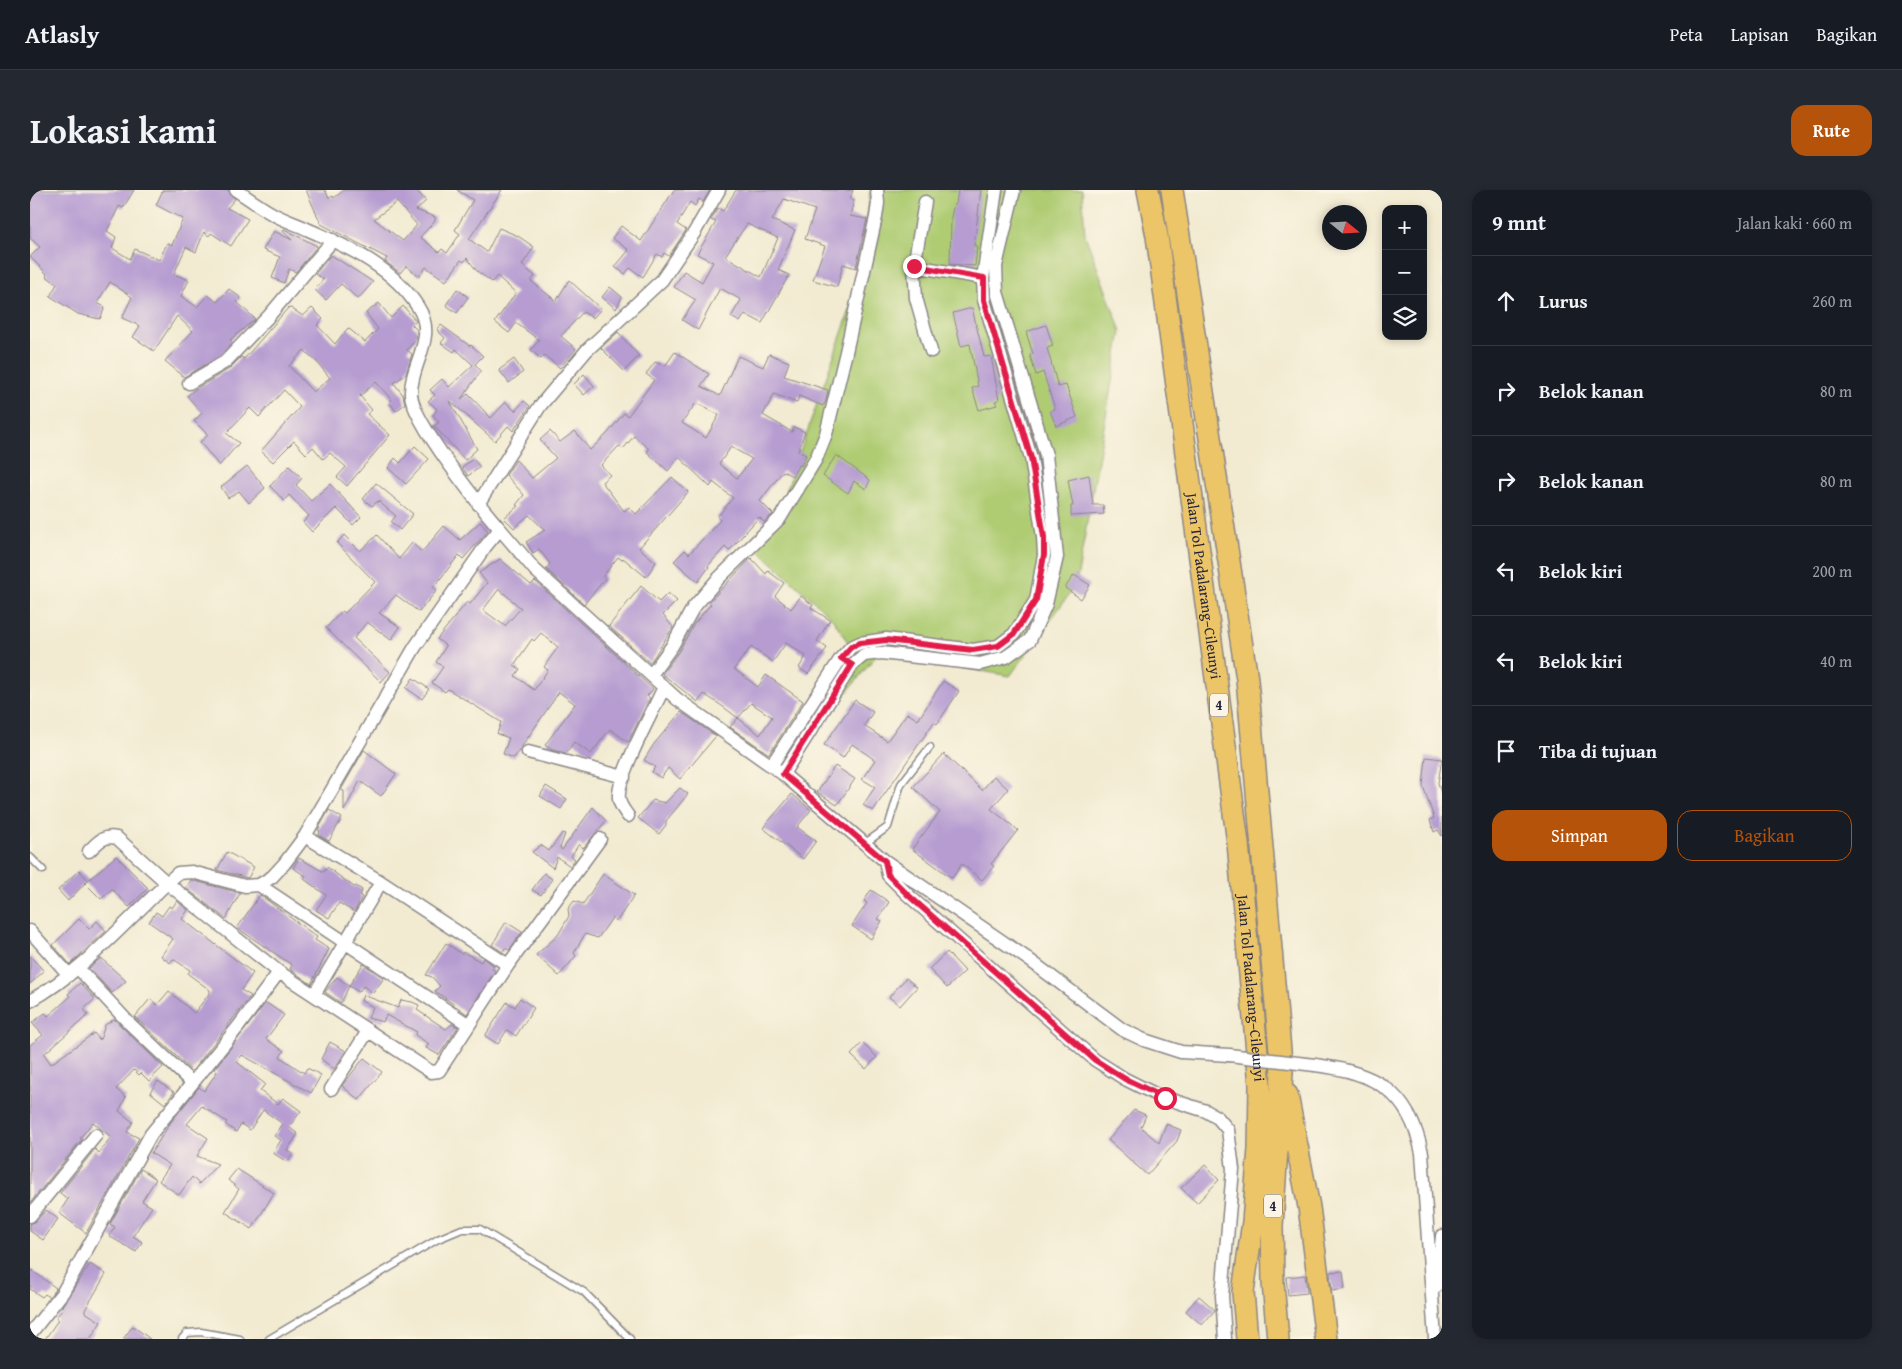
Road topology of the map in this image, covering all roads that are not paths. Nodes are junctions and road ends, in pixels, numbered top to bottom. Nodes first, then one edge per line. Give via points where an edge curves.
1 (236, 190) edge
2 (719, 190) edge
3 (877, 190) edge
4 (996, 190) edge
5 (1014, 190) edge
6 (1148, 190) edge
7 (1172, 190) edge
8 (925, 202) dead end
9 (333, 240) junction
10 (914, 266) junction
11 (984, 278) junction
12 (931, 351) dead end
13 (189, 383) dead end
14 (478, 504) junction
15 (500, 530) junction
16 (841, 658) junction
17 (852, 665) junction
18 (651, 675) junction
19 (664, 687) junction
20 (930, 746) dead end
21 (528, 752) dead end
22 (771, 766) junction
23 (783, 774) junction
24 (624, 777) junction
25 (628, 816) dead end
26 (305, 836) junction
27 (600, 839) dead end
28 (863, 844) junction
29 (89, 851) dead end
30 (30, 857) edge
31 (885, 861) junction
32 (43, 870) dead end
33 (381, 882) junction
34 (167, 883) junction
35 (259, 885) junction
36 (30, 931) edge
37 (346, 942) junction
38 (508, 965) junction
39 (74, 972) junction
40 (278, 972) junction
41 (314, 995) junction
42 (30, 1001) edge
43 (469, 1025) junction
44 (368, 1031) junction
45 (1282, 1073) junction
46 (191, 1082) junction
47 (331, 1089) dead end
48 (96, 1135) dead end
49 (30, 1216) edge
50 (1253, 1222) junction
51 (1442, 1236) edge
52 (1434, 1321) junction
53 (30, 1334) edge
54 (182, 1339) edge
55 (240, 1339) edge
56 (269, 1339) edge
57 (630, 1339) edge
58 (1225, 1339) edge
59 (1247, 1339) edge
60 (1258, 1339) edge
61 (1278, 1339) edge
62 (1326, 1339) edge
63 (1435, 1339) edge

1 - 9 street via 272,214
2 - 14 street via 662,280 587,350 540,406
3 - 18 street via 877,210 850,335 826,434 816,459 780,518 718,579 694,608
4 - 11 street
5 - 17 street via 996,266 997,292 1046,455 1057,557 1046,604 1030,640 1006,657 980,664 881,653 864,655
6 - 50 highway, Jalan Tol Padalarang–Cileunyi / 4 via 1157,236 1238,843 1260,1085
7 - 45 highway, Jalan Tol Padalarang–Cileunyi / 4 via 1247,679
8 - 10 street
9 - 13 street via 225,362
9 - 14 street via 374,261 408,293 422,314 426,334 411,394 413,407
10 - 11 street
10 - 12 street via 916,298
11 - 16 street via 984,300 1031,458 1044,537 1036,600 1014,634 998,646 973,650 886,640 860,643
14 - 15 street
15 - 18 street via 534,570
15 - 26 street via 415,647
16 - 17 street
16 - 22 street
17 - 23 street
18 - 19 street
19 - 22 street via 676,699
19 - 24 street
20 - 28 lane via 901,784 888,828
21 - 24 street
22 - 23 street
23 - 28 street
24 - 25 street via 619,797
26 - 33 street
26 - 35 street via 272,877
27 - 38 street
28 - 31 street
29 - 34 street via 102,838 117,838
30 - 32 lane
31 - 52 street, bridge via 1028,959 1124,1030 1144,1040 1181,1052 1229,1054 1356,1072 1376,1082 1403,1105 1417,1128 1422,1153
31 - 58 street via 888,875 908,895 1095,1060 1159,1096 1206,1111 1218,1118 1228,1130 1233,1169 1222,1296
33 - 37 street
33 - 38 street
34 - 35 street via 178,873 192,872 245,886
34 - 39 street
34 - 40 street
35 - 37 street
36 - 39 street
37 - 41 street
37 - 43 street
38 - 43 street
39 - 42 street
39 - 46 street
40 - 41 street
40 - 46 street via 238,1027
41 - 44 street
43 - 44 street via 447,1061 435,1073
44 - 47 street
45 - 61 highway, 4 via 1272,1226
45 - 62 highway via 1301,1156
46 - 53 street via 151,1134 62,1292
48 - 49 street
50 - 59 highway via 1243,1292
50 - 60 highway, 4
51 - 52 street
52 - 63 street
54 - 55 lane via 187,1333 201,1332
56 - 57 lane via 438,1239 462,1229 480,1229 584,1292

